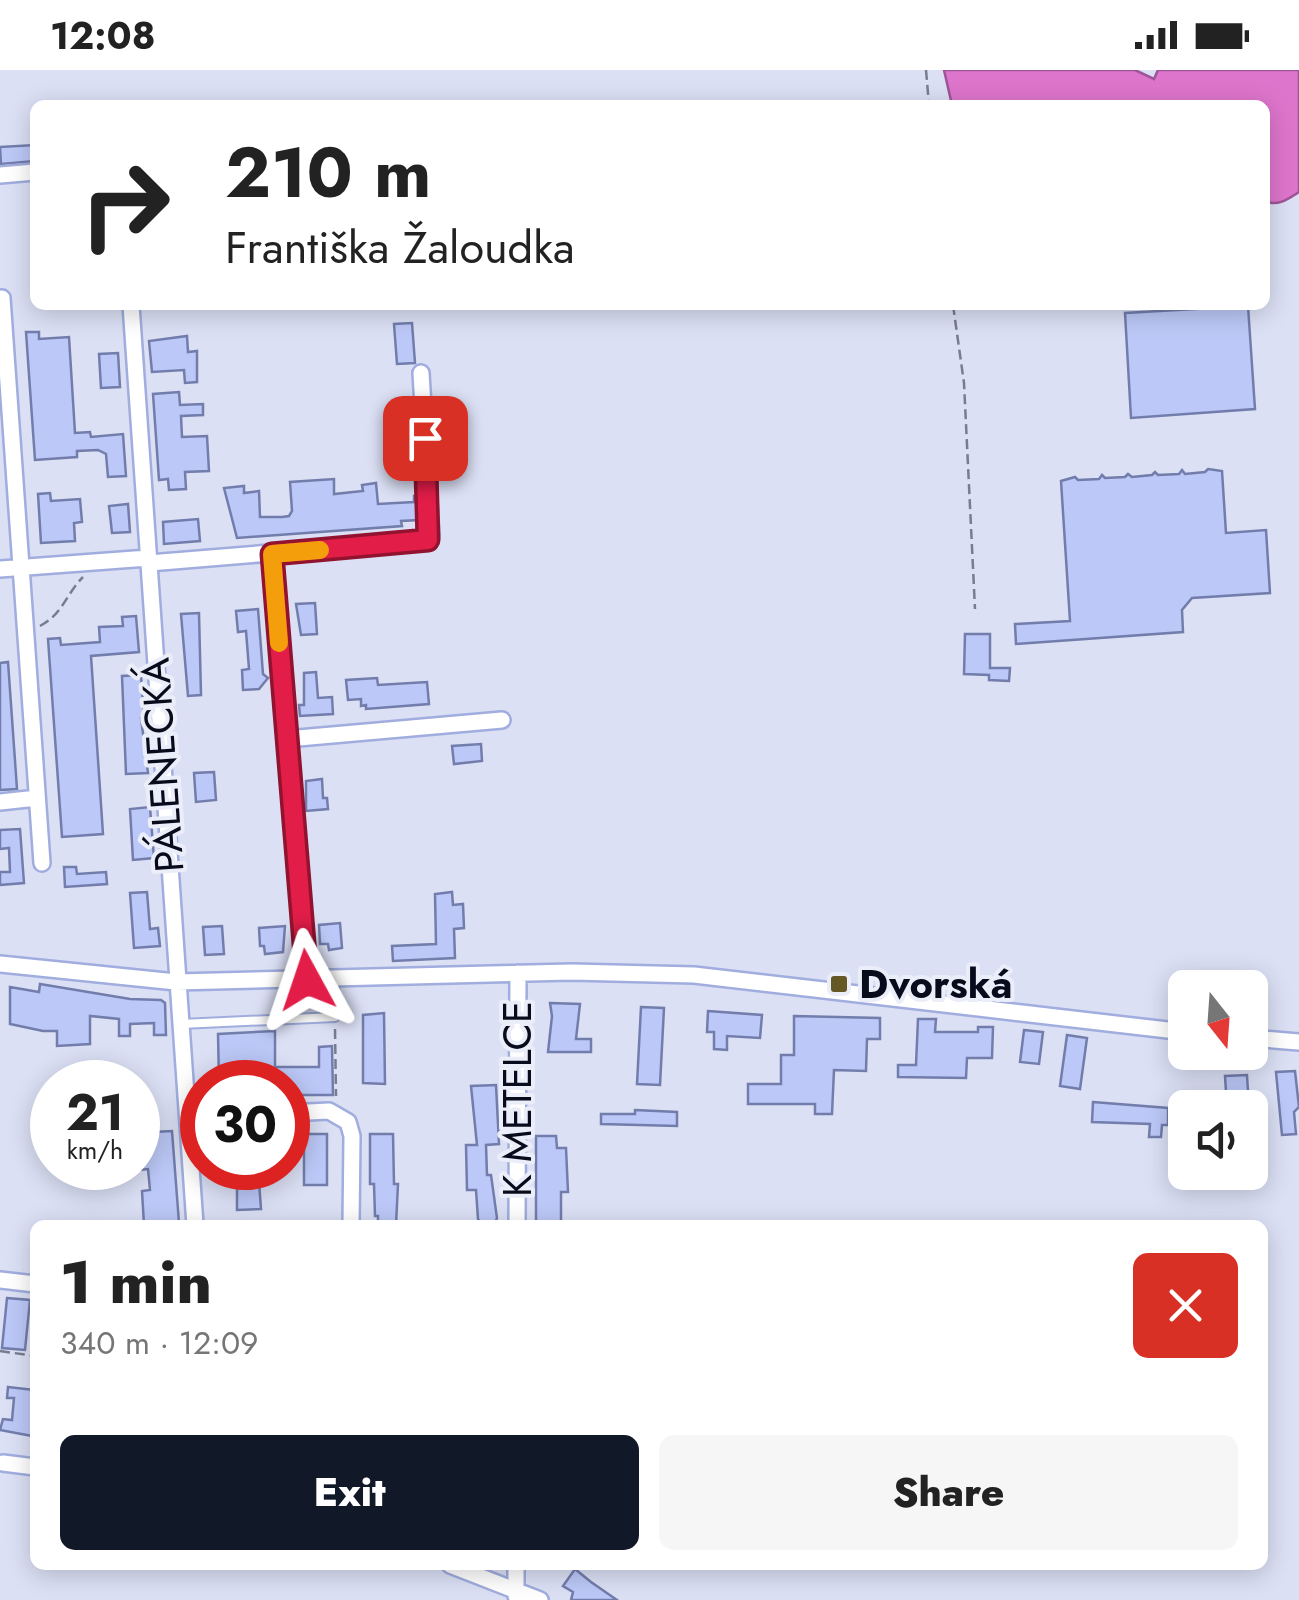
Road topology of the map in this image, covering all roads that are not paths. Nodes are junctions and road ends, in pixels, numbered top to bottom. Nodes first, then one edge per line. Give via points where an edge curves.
1 (30, 172) edge
2 (0, 174) edge
3 (2, 298) edge
4 (130, 310) edge
5 (3, 365) edge
6 (421, 374) dead end
7 (272, 554) junction
8 (148, 560) junction
9 (20, 567) junction
10 (0, 569) edge
11 (502, 720) dead end
12 (286, 739) junction
13 (37, 798) junction
14 (0, 802) edge
15 (42, 863) dead end
16 (0, 964) edge
17 (518, 973) junction
18 (334, 979) junction
19 (307, 980) junction
20 (176, 982) junction
21 (181, 1024) junction
22 (1168, 1030) edge
23 (1268, 1039) edge
24 (1299, 1042) edge
25 (186, 1060) edge
26 (310, 1113) edge
27 (194, 1190) edge
28 (194, 1220) edge
29 (352, 1220) edge
30 (516, 1220) edge
31 (0, 1280) edge
32 (30, 1283) edge
33 (3, 1463) dead end
34 (30, 1466) edge
35 (461, 1570) edge
36 (516, 1594) edge
37 (540, 1600) edge

1 - 2 street
3 - 5 street
4 - 8 street, PÁLENECKÁ
5 - 9 street
6 - 7 street via 431,536
7 - 8 street
7 - 12 street
8 - 9 street
8 - 20 street, PÁLENECKÁ
9 - 10 street
9 - 13 street
11 - 12 street
12 - 19 street
13 - 14 street
13 - 15 street
16 - 20 street
17 - 18 street
17 - 22 street via 714,976
17 - 30 street, K METELCE
18 - 19 street
18 - 21 lane via 335,1018
19 - 20 street
20 - 21 street, PÁLENECKÁ
21 - 25 street, PÁLENECKÁ
23 - 24 street
26 - 29 street via 337,1114 351,1129
27 - 28 street, PÁLENECKÁ
31 - 32 street
33 - 34 street
35 - 36 street
36 - 37 street

